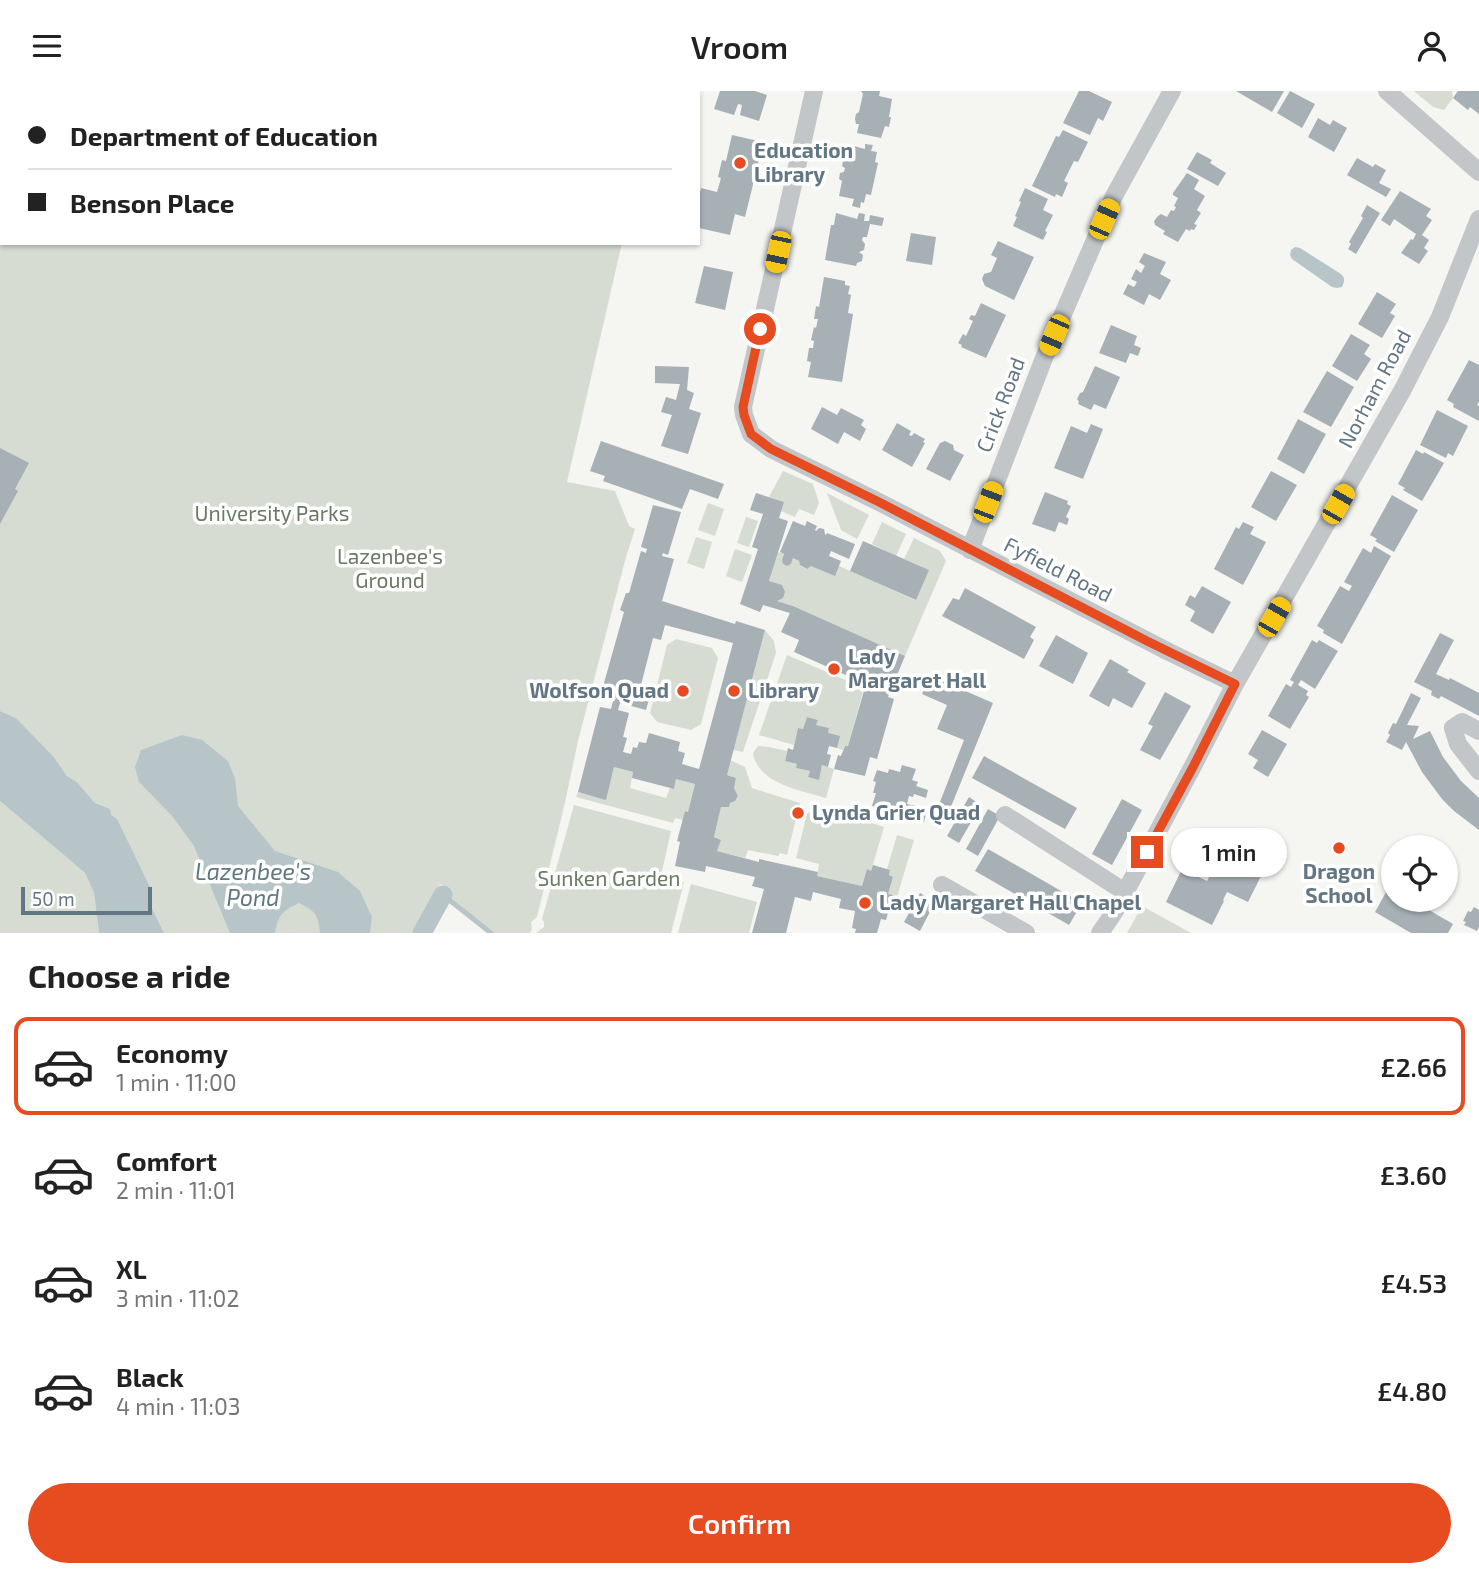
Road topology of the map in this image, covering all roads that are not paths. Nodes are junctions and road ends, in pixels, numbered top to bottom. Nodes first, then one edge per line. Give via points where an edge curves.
1 (814, 91) edge
2 (1172, 91) edge
3 (1387, 91) edge
4 (1479, 172) edge
5 (1479, 219) edge
6 (970, 550) junction
7 (1235, 684) junction
8 (1479, 731) edge
9 (1479, 771) edge
10 (1005, 815) dead end
11 (942, 885) dead end
12 (1125, 892) junction
13 (1026, 933) edge
14 (1100, 933) edge

1 - 6 street, Fyfield Road via 744,415 751,434 771,449
2 - 6 street, Crick Road via 1114,196 1044,358
3 - 4 street
5 - 7 street, Norham Road via 1440,317 1402,391
6 - 7 street, Fyfield Road
7 - 12 street, Norham Road
8 - 9 street via 1462,722 1454,728 1458,744
10 - 12 street
11 - 13 street
12 - 14 street, Norham Road

